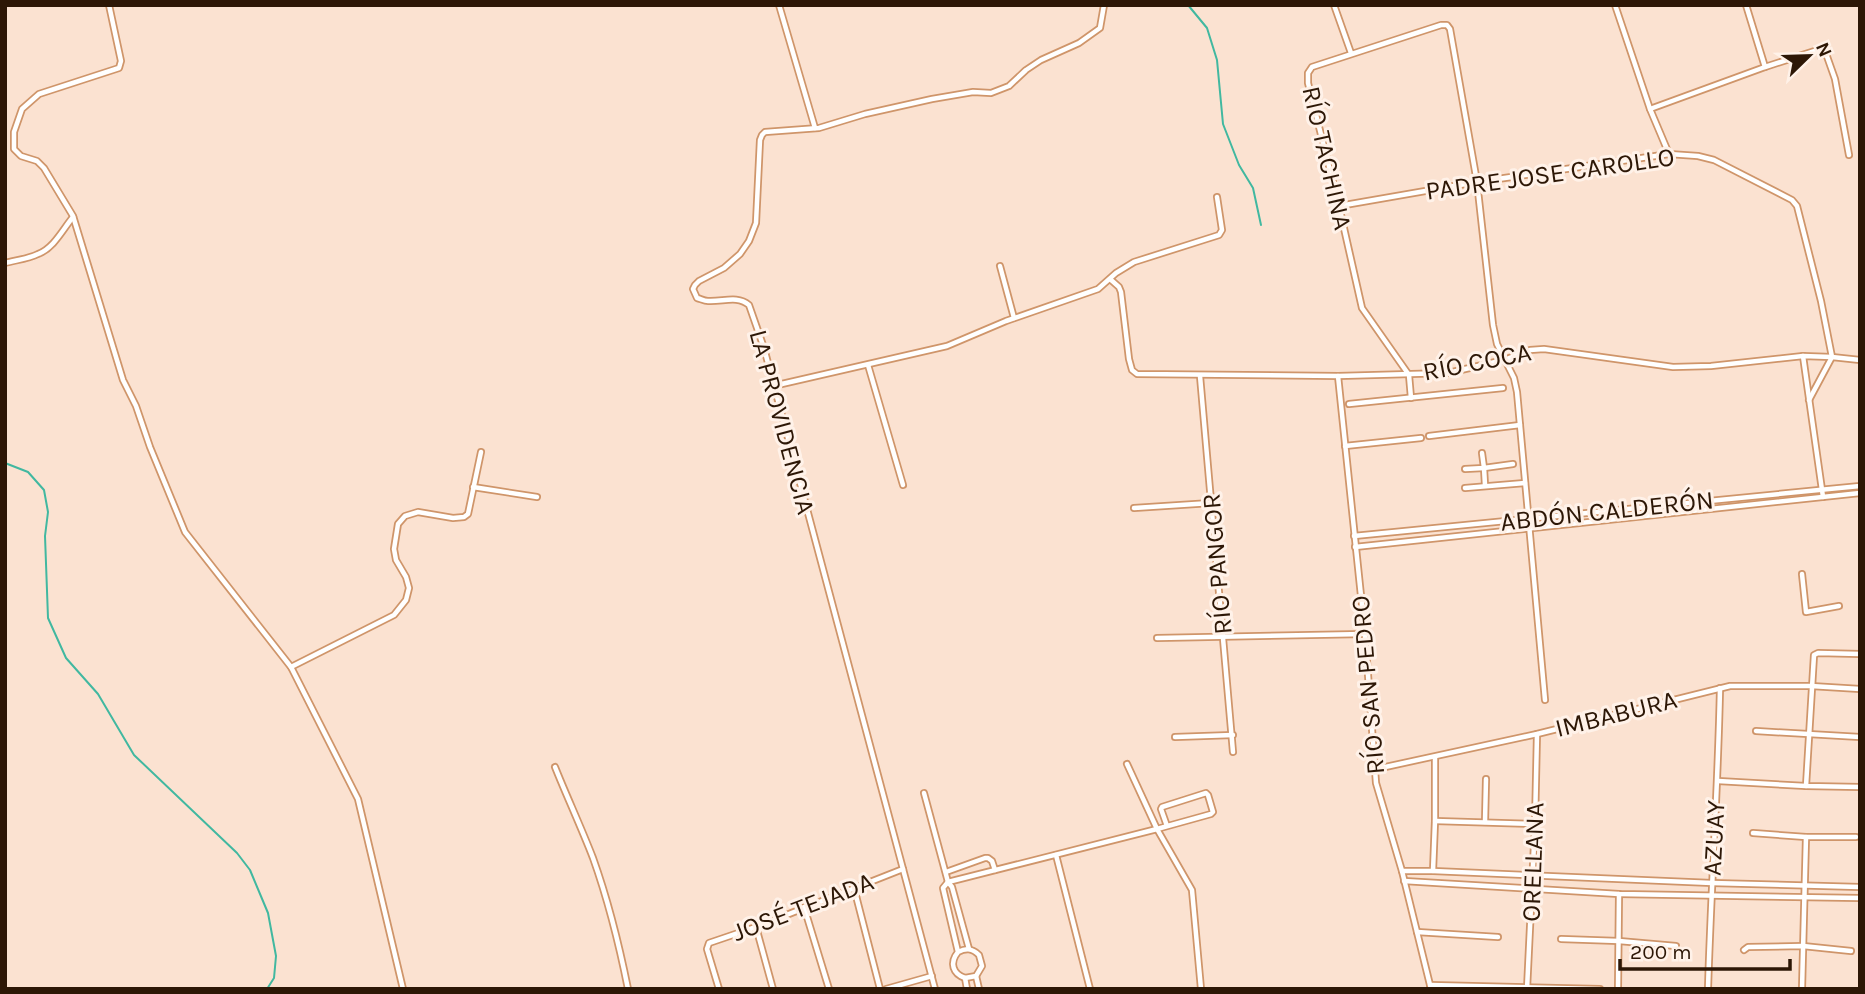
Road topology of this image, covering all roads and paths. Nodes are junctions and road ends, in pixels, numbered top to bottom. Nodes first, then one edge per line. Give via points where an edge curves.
1 (109, 5) edge
2 (779, 5) edge
3 (1104, 5) edge
4 (1334, 5) edge
5 (1615, 5) edge
6 (1746, 5) edge
7 (1351, 53) junction
8 (1765, 67) junction
9 (1650, 108) junction
10 (815, 128) junction
11 (1669, 154) junction
12 (1849, 155) dead end
13 (1478, 182) junction
14 (1217, 197) dead end
15 (1339, 206) junction
16 (73, 216) junction
17 (5, 263) edge
18 (1000, 266) dead end
19 (1110, 279) junction
20 (1014, 318) junction
21 (1803, 356) junction
22 (1832, 357) junction
23 (1504, 360) junction
24 (1860, 360) edge
25 (868, 365) junction
26 (1409, 375) junction
27 (1200, 376) junction
28 (1338, 376) junction
29 (773, 386) junction
30 (1503, 388) dead end
31 (1412, 398) junction
32 (1809, 400) junction
33 (1349, 404) dead end
34 (1520, 425) junction
35 (1429, 436) dead end
36 (1421, 438) dead end
37 (1345, 446) junction
38 (481, 452) dead end
39 (1482, 453) dead end
40 (1513, 464) dead end
41 (1484, 468) junction
42 (1465, 469) dead end
43 (1525, 483) junction
44 (903, 485) dead end
45 (1485, 485) junction
46 (1860, 486) edge
47 (473, 487) junction
48 (1465, 488) dead end
49 (1822, 490) junction
50 (1860, 494) edge
51 (537, 497) dead end
52 (1823, 497) junction
53 (1211, 503) junction
54 (1134, 509) dead end
55 (1528, 519) junction
56 (1529, 527) junction
57 (1354, 537) junction
58 (1355, 547) junction
59 (1802, 574) dead end
60 (1839, 606) dead end
61 (1364, 635) junction
62 (1223, 637) junction
63 (1157, 638) dead end
64 (1860, 654) edge
65 (291, 667) junction
66 (1811, 686) junction
67 (1720, 688) junction
68 (1860, 689) edge
69 (1545, 700) dead end
70 (1756, 731) dead end
71 (1537, 734) junction
72 (1809, 734) junction
73 (1233, 735) junction
74 (1175, 737) dead end
75 (1860, 737) edge
76 (1233, 752) dead end
77 (1435, 757) junction
78 (1127, 764) dead end
79 (555, 767) dead end
80 (1376, 769) junction
81 (1486, 779) dead end
82 (1718, 781) junction
83 (1806, 786) junction
84 (1860, 787) edge
85 (924, 793) dead end
86 (1435, 821) junction
87 (1485, 822) junction
88 (1535, 824) junction
89 (1167, 826) junction
90 (1157, 829) junction
91 (1753, 833) dead end
92 (1806, 837) junction
93 (1856, 837) dead end
94 (1056, 855) junction
95 (902, 869) junction
96 (995, 870) junction
97 (1402, 871) junction
98 (1433, 871) junction
99 (946, 872) junction
100 (1533, 875) junction
101 (1404, 881) junction
102 (948, 882) junction
103 (1712, 883) junction
104 (1804, 886) junction
105 (1860, 887) edge
106 (854, 888) junction
107 (1533, 888) junction
108 (1619, 894) junction
109 (1711, 895) junction
110 (1804, 897) junction
111 (1860, 898) edge
112 (804, 907) junction
113 (756, 927) junction
114 (1417, 932) junction
115 (1498, 937) dead end
116 (1561, 939) dead end
117 (1619, 941) junction
118 (1676, 946) dead end
119 (1803, 946) junction
120 (969, 949) junction
121 (1744, 950) dead end
122 (1851, 950) dead end
123 (958, 952) junction
124 (932, 976) junction
125 (976, 976) junction
126 (965, 978) junction
127 (1430, 987) edge
128 (1527, 988) edge
129 (403, 989) edge
130 (628, 989) edge
131 (719, 989) edge
132 (774, 989) edge
133 (829, 989) edge
134 (880, 989) edge
135 (886, 989) edge
136 (936, 989) edge
137 (967, 989) edge
138 (979, 989) edge
139 (1090, 989) edge
140 (1201, 989) edge
141 (1600, 989) edge
142 (1618, 989) edge
143 (1708, 989) edge
144 (1802, 989) edge

1 - 16 street via 119,68 39,94 22,109 14,132 14,149 44,168
2 - 10 street
3 - 10 street, LA PROVIDENCIA via 1100,28 1041,60 1009,86 991,93 932,99
4 - 7 street
5 - 9 street
6 - 8 street
7 - 13 street, RÍO TACHINA via 1447,25
7 - 15 street, RÍO TACHINA via 1312,66 1307,83
8 - 9 street
8 - 12 street via 1824,48 1835,79
9 - 11 street
10 - 29 street, LA PROVIDENCIA via 762,135 757,223 749,241 724,268 693,289 697,298 708,301 737,299 749,304
11 - 13 street, PADRE JOSE CAROLLO
11 - 22 street, PADRE JOSE CAROLLO via 1714,160 1795,203
13 - 15 street, PADRE JOSE CAROLLO
13 - 23 street via 1493,326
14 - 19 street via 1221,233 1134,262
15 - 26 street, RÍO TACHINA via 1362,308
16 - 17 street via 45,250
16 - 65 street via 123,380 185,532
18 - 20 street
19 - 20 street via 1098,289
19 - 27 street, RÍO COCA via 1121,292 1134,373
20 - 25 street via 940,348
21 - 22 street, RÍO COCA
21 - 23 street, RÍO COCA via 1673,367 1544,349
21 - 32 street
22 - 24 street, RÍO COCA
22 - 32 street
23 - 26 street, RÍO COCA via 1448,373
23 - 34 street via 1514,378
25 - 29 street
25 - 44 street
26 - 28 street, RÍO COCA
26 - 31 street
27 - 28 street, RÍO COCA
27 - 53 street, RÍO PANGOR
28 - 37 street, RÍO SAN PEDRO
29 - 95 street, LA PROVIDENCIA
30 - 31 street
31 - 33 street
32 - 49 street
34 - 35 street
34 - 43 street
36 - 37 street
37 - 57 street, RÍO SAN PEDRO
38 - 47 street
39 - 41 street
40 - 41 street
41 - 42 street
41 - 45 street
43 - 45 street
43 - 55 street
45 - 48 street
46 - 49 street, ABDÓN CALDERÓN
47 - 51 street
47 - 65 street via 464,517 418,513 405,516 398,524 394,550 409,587 394,615
49 - 52 street
49 - 55 street, ABDÓN CALDERÓN
50 - 52 street, ABDÓN CALDERÓN
52 - 56 street, ABDÓN CALDERÓN
53 - 54 street
53 - 62 street, RÍO PANGOR
55 - 56 street
55 - 57 street, ABDÓN CALDERÓN
56 - 58 street, ABDÓN CALDERÓN
56 - 69 street
57 - 58 street, RÍO SAN PEDRO
58 - 61 street, RÍO SAN PEDRO
59 - 60 street via 1806,612
61 - 62 street
61 - 80 street, RÍO SAN PEDRO
62 - 63 street
62 - 73 street, RÍO PANGOR
64 - 66 street via 1815,653
65 - 129 street via 358,799
66 - 67 street, IMBABURA
66 - 68 street, IMBABURA
66 - 72 street
67 - 71 street, IMBABURA
67 - 82 street, AZUAY
70 - 72 street
71 - 77 street, IMBABURA
71 - 88 street, ORELLANA
72 - 75 street
72 - 83 street
73 - 74 street
73 - 76 street, RÍO PANGOR
77 - 80 street, IMBABURA
77 - 86 street
78 - 90 street
79 - 130 street via 607,901
80 - 97 street, RÍO SAN PEDRO
81 - 87 street
82 - 83 street
82 - 103 street, AZUAY
83 - 84 street
85 - 99 street
86 - 87 street
86 - 98 street
87 - 88 street
88 - 100 street, ORELLANA
89 - 89 street via 1162,807 1208,795 1212,813
89 - 90 street
90 - 94 street
90 - 140 street via 1192,890
91 - 92 street
92 - 93 street
92 - 104 street
94 - 96 street
94 - 139 street
95 - 106 street, JOSÉ TEJADA
95 - 124 street, LA PROVIDENCIA
96 - 99 street via 988,858
96 - 102 street
97 - 98 street
97 - 101 street, RÍO SAN PEDRO
98 - 100 street
99 - 102 street
100 - 103 street
100 - 107 street, ORELLANA
101 - 107 street
101 - 114 street, RÍO SAN PEDRO
102 - 120 street
102 - 123 street via 943,888
103 - 104 street
103 - 109 street, AZUAY
104 - 105 street
104 - 110 street
106 - 112 street, JOSÉ TEJADA
106 - 134 street
107 - 108 street
107 - 128 street, ORELLANA
108 - 109 street
108 - 117 street
109 - 110 street
109 - 143 street, AZUAY
110 - 111 street
110 - 119 street
112 - 113 street, JOSÉ TEJADA
112 - 133 street
113 - 131 street, JOSÉ TEJADA via 709,943
113 - 132 street
114 - 115 street
114 - 127 street, RÍO SAN PEDRO
116 - 117 street
117 - 118 street
117 - 142 street
119 - 121 street
119 - 122 street
119 - 144 street
120 - 123 street
120 - 125 street via 982,960
123 - 126 street via 953,968
124 - 135 street
124 - 136 street, LA PROVIDENCIA
125 - 126 street
125 - 138 street
126 - 137 street
127 - 128 street
128 - 141 street

